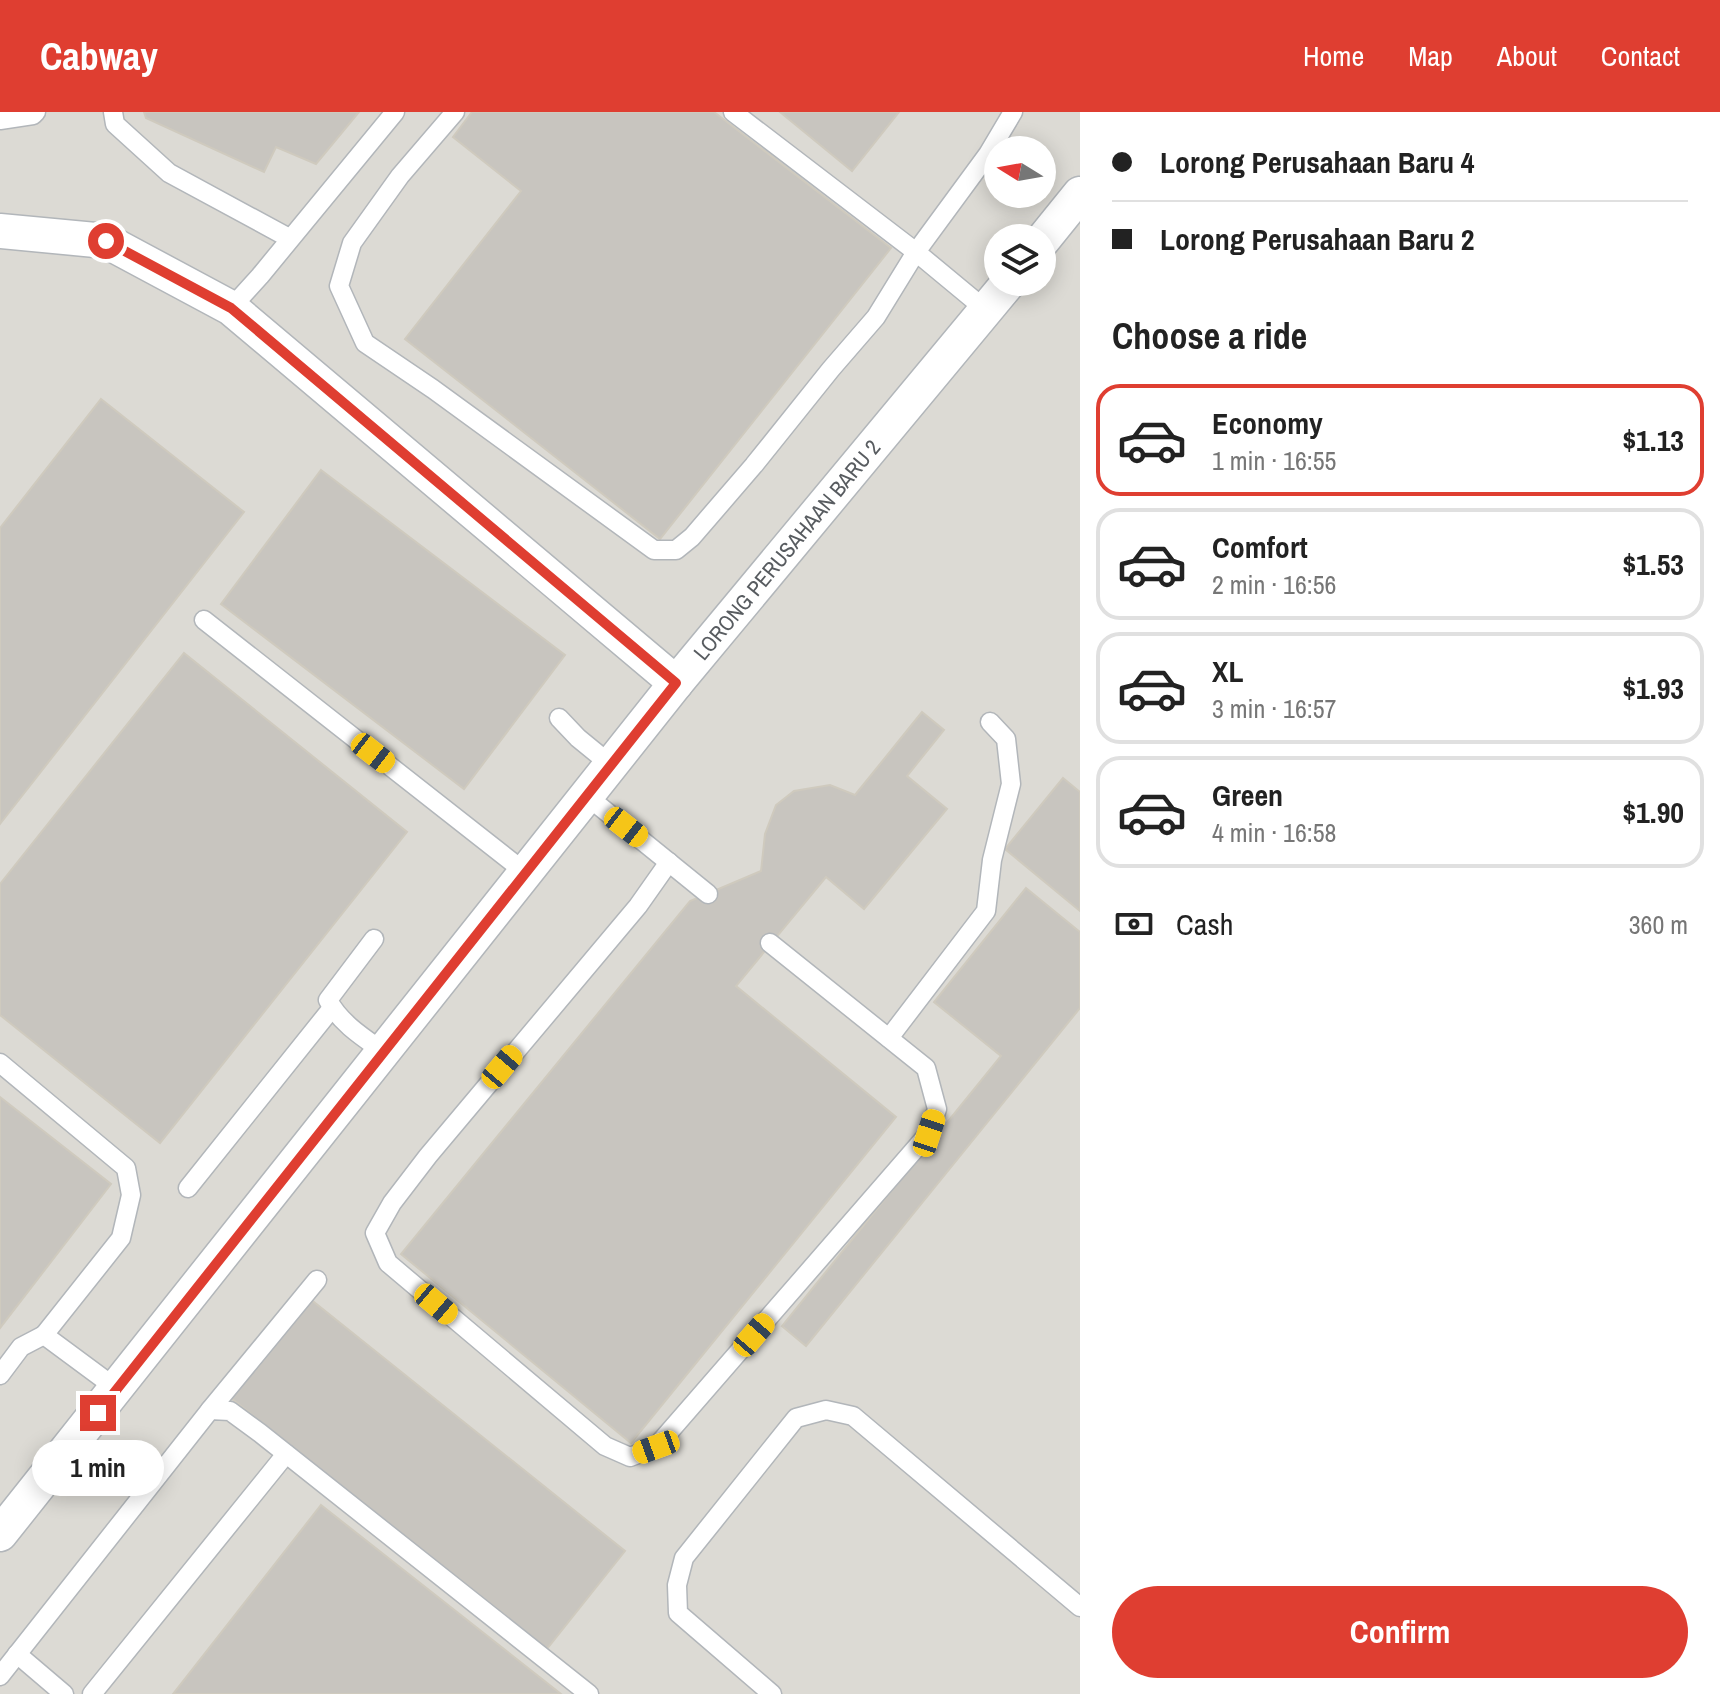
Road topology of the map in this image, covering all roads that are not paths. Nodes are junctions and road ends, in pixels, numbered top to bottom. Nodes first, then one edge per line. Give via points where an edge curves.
1 (36, 112) edge
2 (113, 112) edge
3 (395, 112) edge
4 (455, 112) edge
5 (733, 112) edge
6 (1013, 112) edge
7 (0, 120) edge
8 (1080, 194) edge
9 (1056, 224) edge
10 (0, 231) edge
11 (289, 238) junction
12 (916, 252) junction
13 (998, 296) edge
14 (231, 308) junction
15 (986, 310) junction
16 (204, 620) dead end
17 (676, 683) junction
18 (559, 718) dead end
19 (990, 722) dead end
20 (611, 765) junction
21 (587, 796) junction
22 (669, 862) junction
23 (526, 873) junction
24 (708, 894) dead end
25 (374, 939) dead end
26 (770, 943) dead end
27 (332, 1008) junction
28 (889, 1038) junction
29 (384, 1052) junction
30 (0, 1063) edge
31 (188, 1188) dead end
32 (317, 1280) dead end
33 (44, 1335) junction
34 (0, 1375) edge
35 (117, 1389) junction
36 (210, 1410) junction
37 (286, 1454) junction
38 (0, 1534) edge
39 (1080, 1607) edge
40 (17, 1654) junction
41 (0, 1676) edge
42 (64, 1694) edge
43 (92, 1694) edge
44 (589, 1694) edge
45 (772, 1694) edge

1 - 7 lane
2 - 11 lane via 115,124 169,173
3 - 11 lane
4 - 12 lane via 352,243 339,286 365,343 654,550 676,550 702,525 876,317
5 - 12 lane
6 - 12 lane
8 - 9 street
10 - 14 street via 106,241
11 - 14 lane
12 - 15 lane
13 - 15 street, LORONG PERUSAHAAN BARU 2
14 - 17 street
15 - 17 street, LORONG PERUSAHAAN BARU 2
16 - 23 lane
17 - 20 street, LORONG PERUSAHAAN BARU 2
18 - 20 lane
19 - 28 lane via 1006,739 1011,784 986,911
20 - 21 street, LORONG PERUSAHAAN BARU 2
21 - 22 lane
21 - 23 street, LORONG PERUSAHAAN BARU 2
22 - 24 lane
22 - 28 lane via 428,1156 375,1233 388,1263 605,1446 630,1457 656,1447 929,1133 937,1109 926,1068
23 - 29 street, LORONG PERUSAHAAN BARU 2
25 - 27 lane via 328,1000
26 - 28 lane
27 - 29 lane
27 - 31 lane
29 - 35 street, LORONG PERUSAHAAN BARU 2
30 - 33 lane via 126,1168 131,1195 121,1238
32 - 36 lane
33 - 34 lane via 21,1347
33 - 35 lane
35 - 38 street, LORONG PERUSAHAAN BARU 2
36 - 37 lane via 230,1411
36 - 40 lane
37 - 43 lane
37 - 44 lane
39 - 45 lane via 853,1416 826,1410 796,1418 684,1558 677,1585 678,1613
40 - 41 lane
40 - 42 lane

